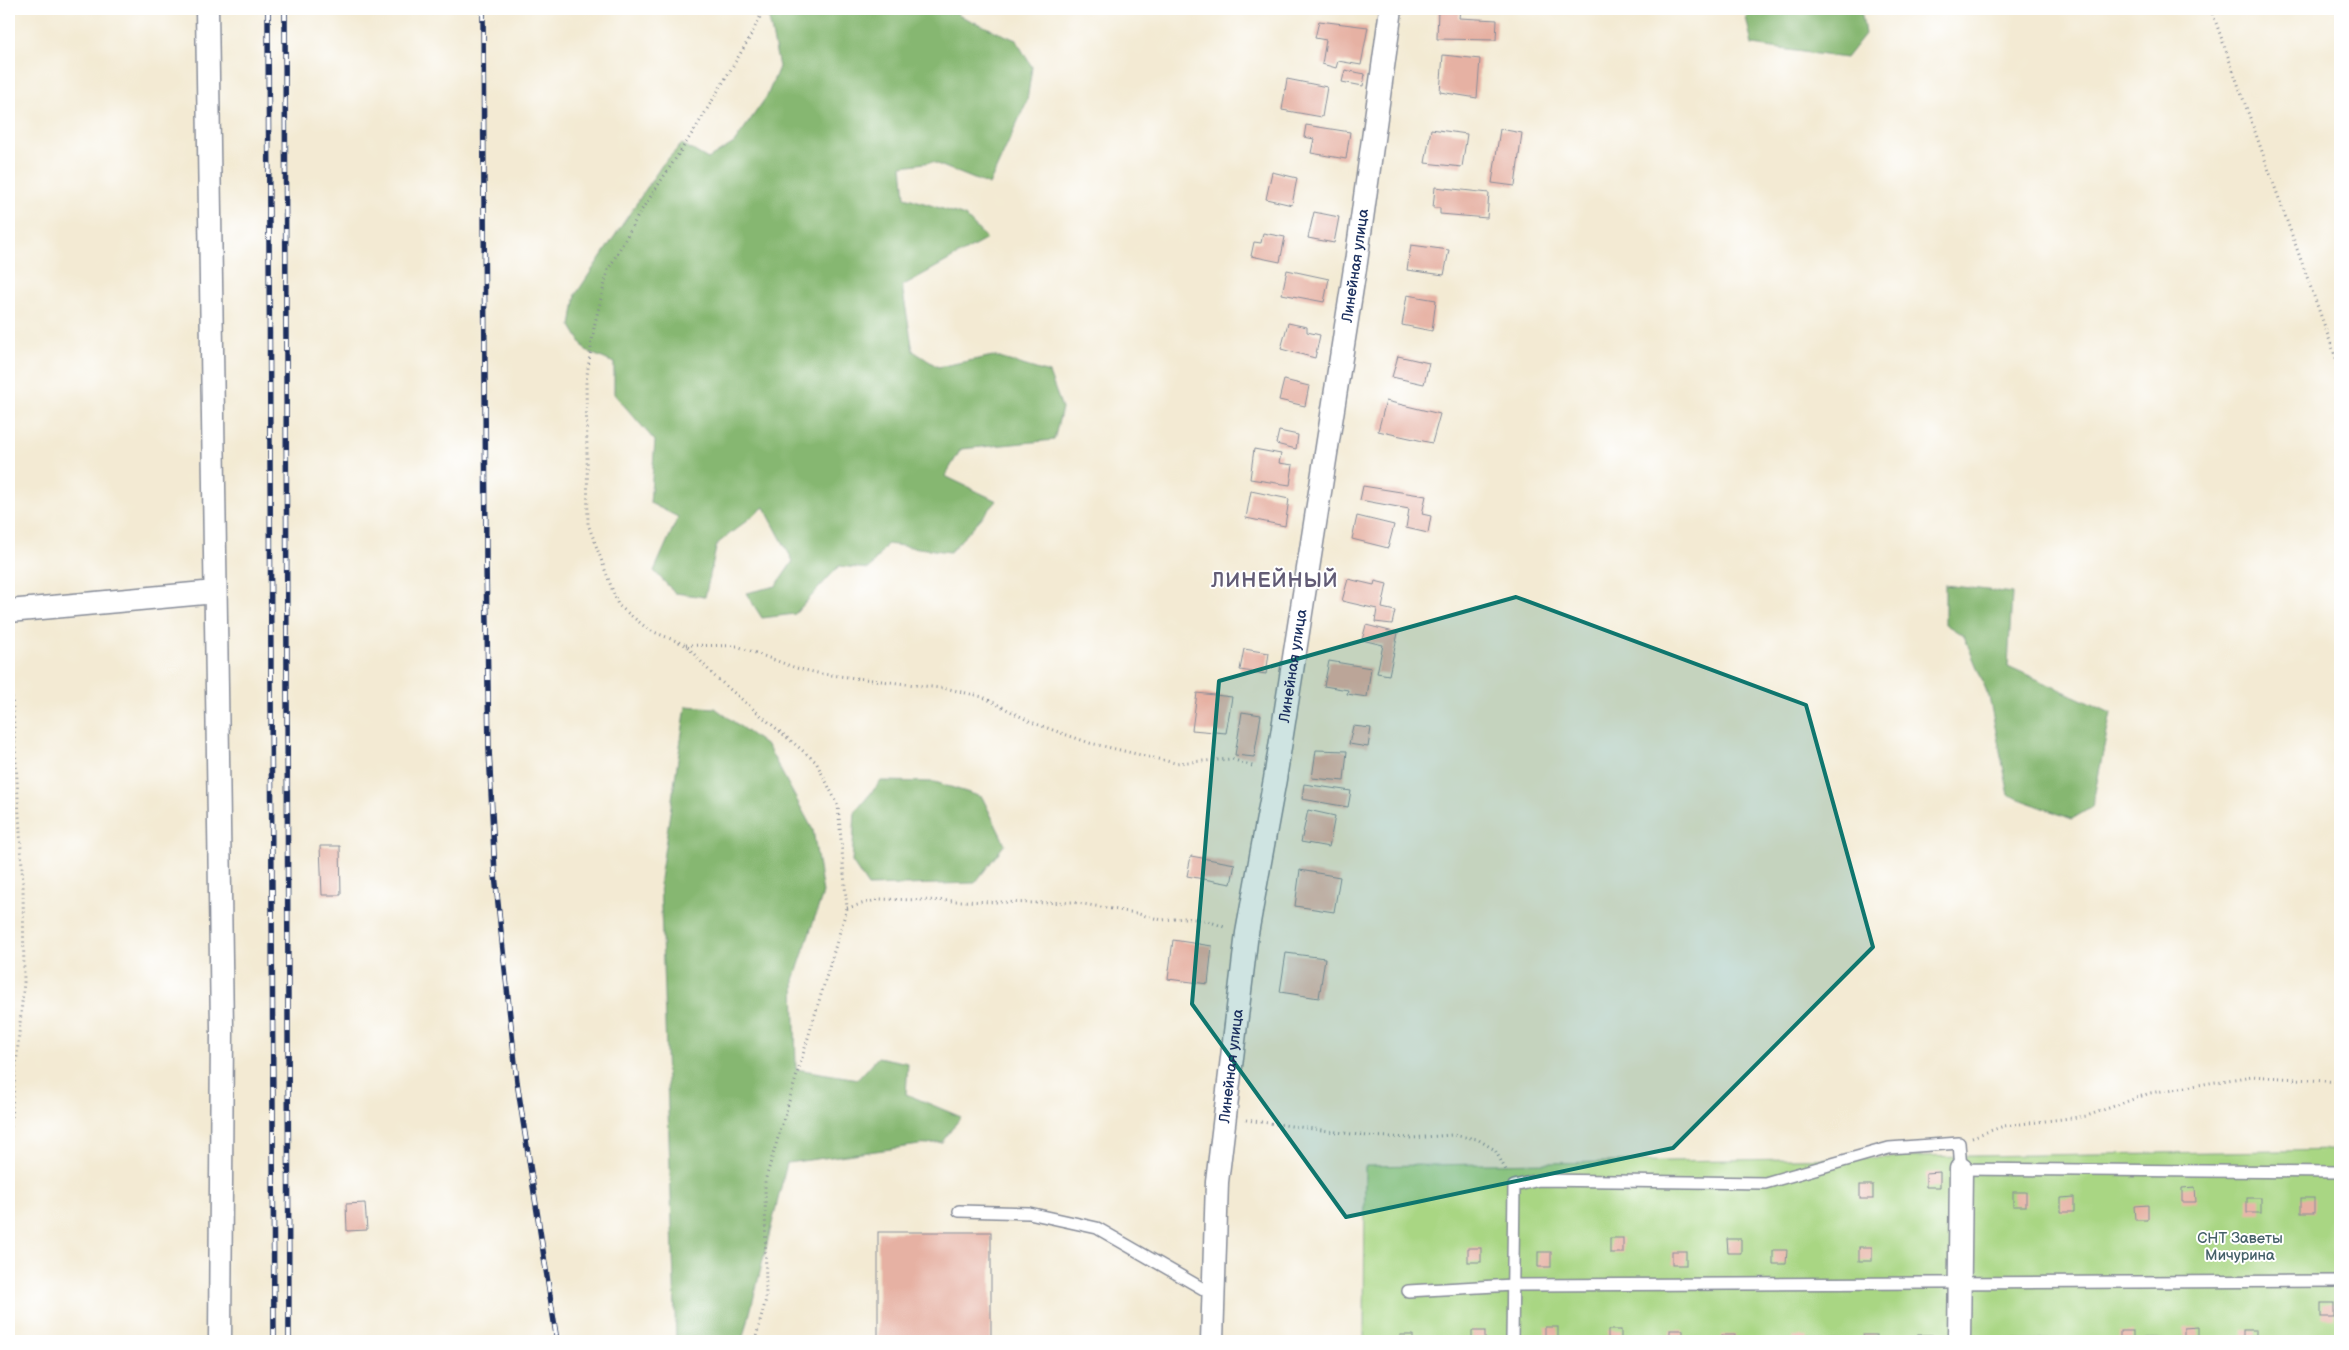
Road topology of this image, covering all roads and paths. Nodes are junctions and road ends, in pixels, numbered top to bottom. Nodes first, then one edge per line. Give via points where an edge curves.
1 (207, 9) edge
2 (764, 9) edge
3 (1391, 9) edge
4 (2211, 9) edge
5 (2340, 369) edge
6 (215, 592) junction
7 (9, 611) edge
8 (9, 642) edge
9 (686, 645) junction
10 (1275, 779) junction
11 (847, 908) junction
12 (1247, 933) junction
13 (2340, 1082) edge
14 (1225, 1118) junction
15 (9, 1138) edge
16 (1952, 1144) junction
17 (1961, 1169) junction
18 (2340, 1172) edge
19 (1514, 1186) junction
20 (959, 1211) dead end
21 (2340, 1281) edge
22 (1960, 1283) junction
23 (1513, 1285) junction
24 (1408, 1291) dead end
25 (1212, 1294) junction
26 (220, 1341) edge
27 (755, 1341) edge
28 (1212, 1341) edge
29 (1512, 1341) edge
30 (1959, 1341) edge

1 - 6 street
2 - 9 path via 697,126 639,214 608,270 594,327 586,382 588,524 618,605 649,630
3 - 10 street, Линейная улица via 1356,262
4 - 5 path
6 - 7 street
6 - 26 street via 222,1028
8 - 15 path via 23,884 24,972
9 - 10 path via 737,646 822,674 949,689 983,697 1031,722 1090,743 1174,762 1232,760 1252,765
9 - 11 path via 714,675 816,762 838,805
10 - 12 street, Линейная улица
11 - 12 path via 880,898 1072,902 1162,920 1204,920
11 - 27 path via 765,1181 766,1299
12 - 14 street, Линейная улица
13 - 16 path via 2252,1076 2150,1092 2087,1116 2004,1126
14 - 19 path via 1367,1136 1412,1138 1452,1135 1477,1139 1495,1150
14 - 25 street, Линейная улица
16 - 17 lane via 1960,1143
16 - 19 lane via 1889,1148 1765,1183 1539,1180
17 - 18 lane
17 - 22 street
19 - 23 lane
20 - 25 lane via 1029,1213 1097,1228
21 - 22 lane
22 - 23 lane
22 - 30 street
23 - 24 lane
23 - 29 lane
25 - 28 street, Линейная улица

